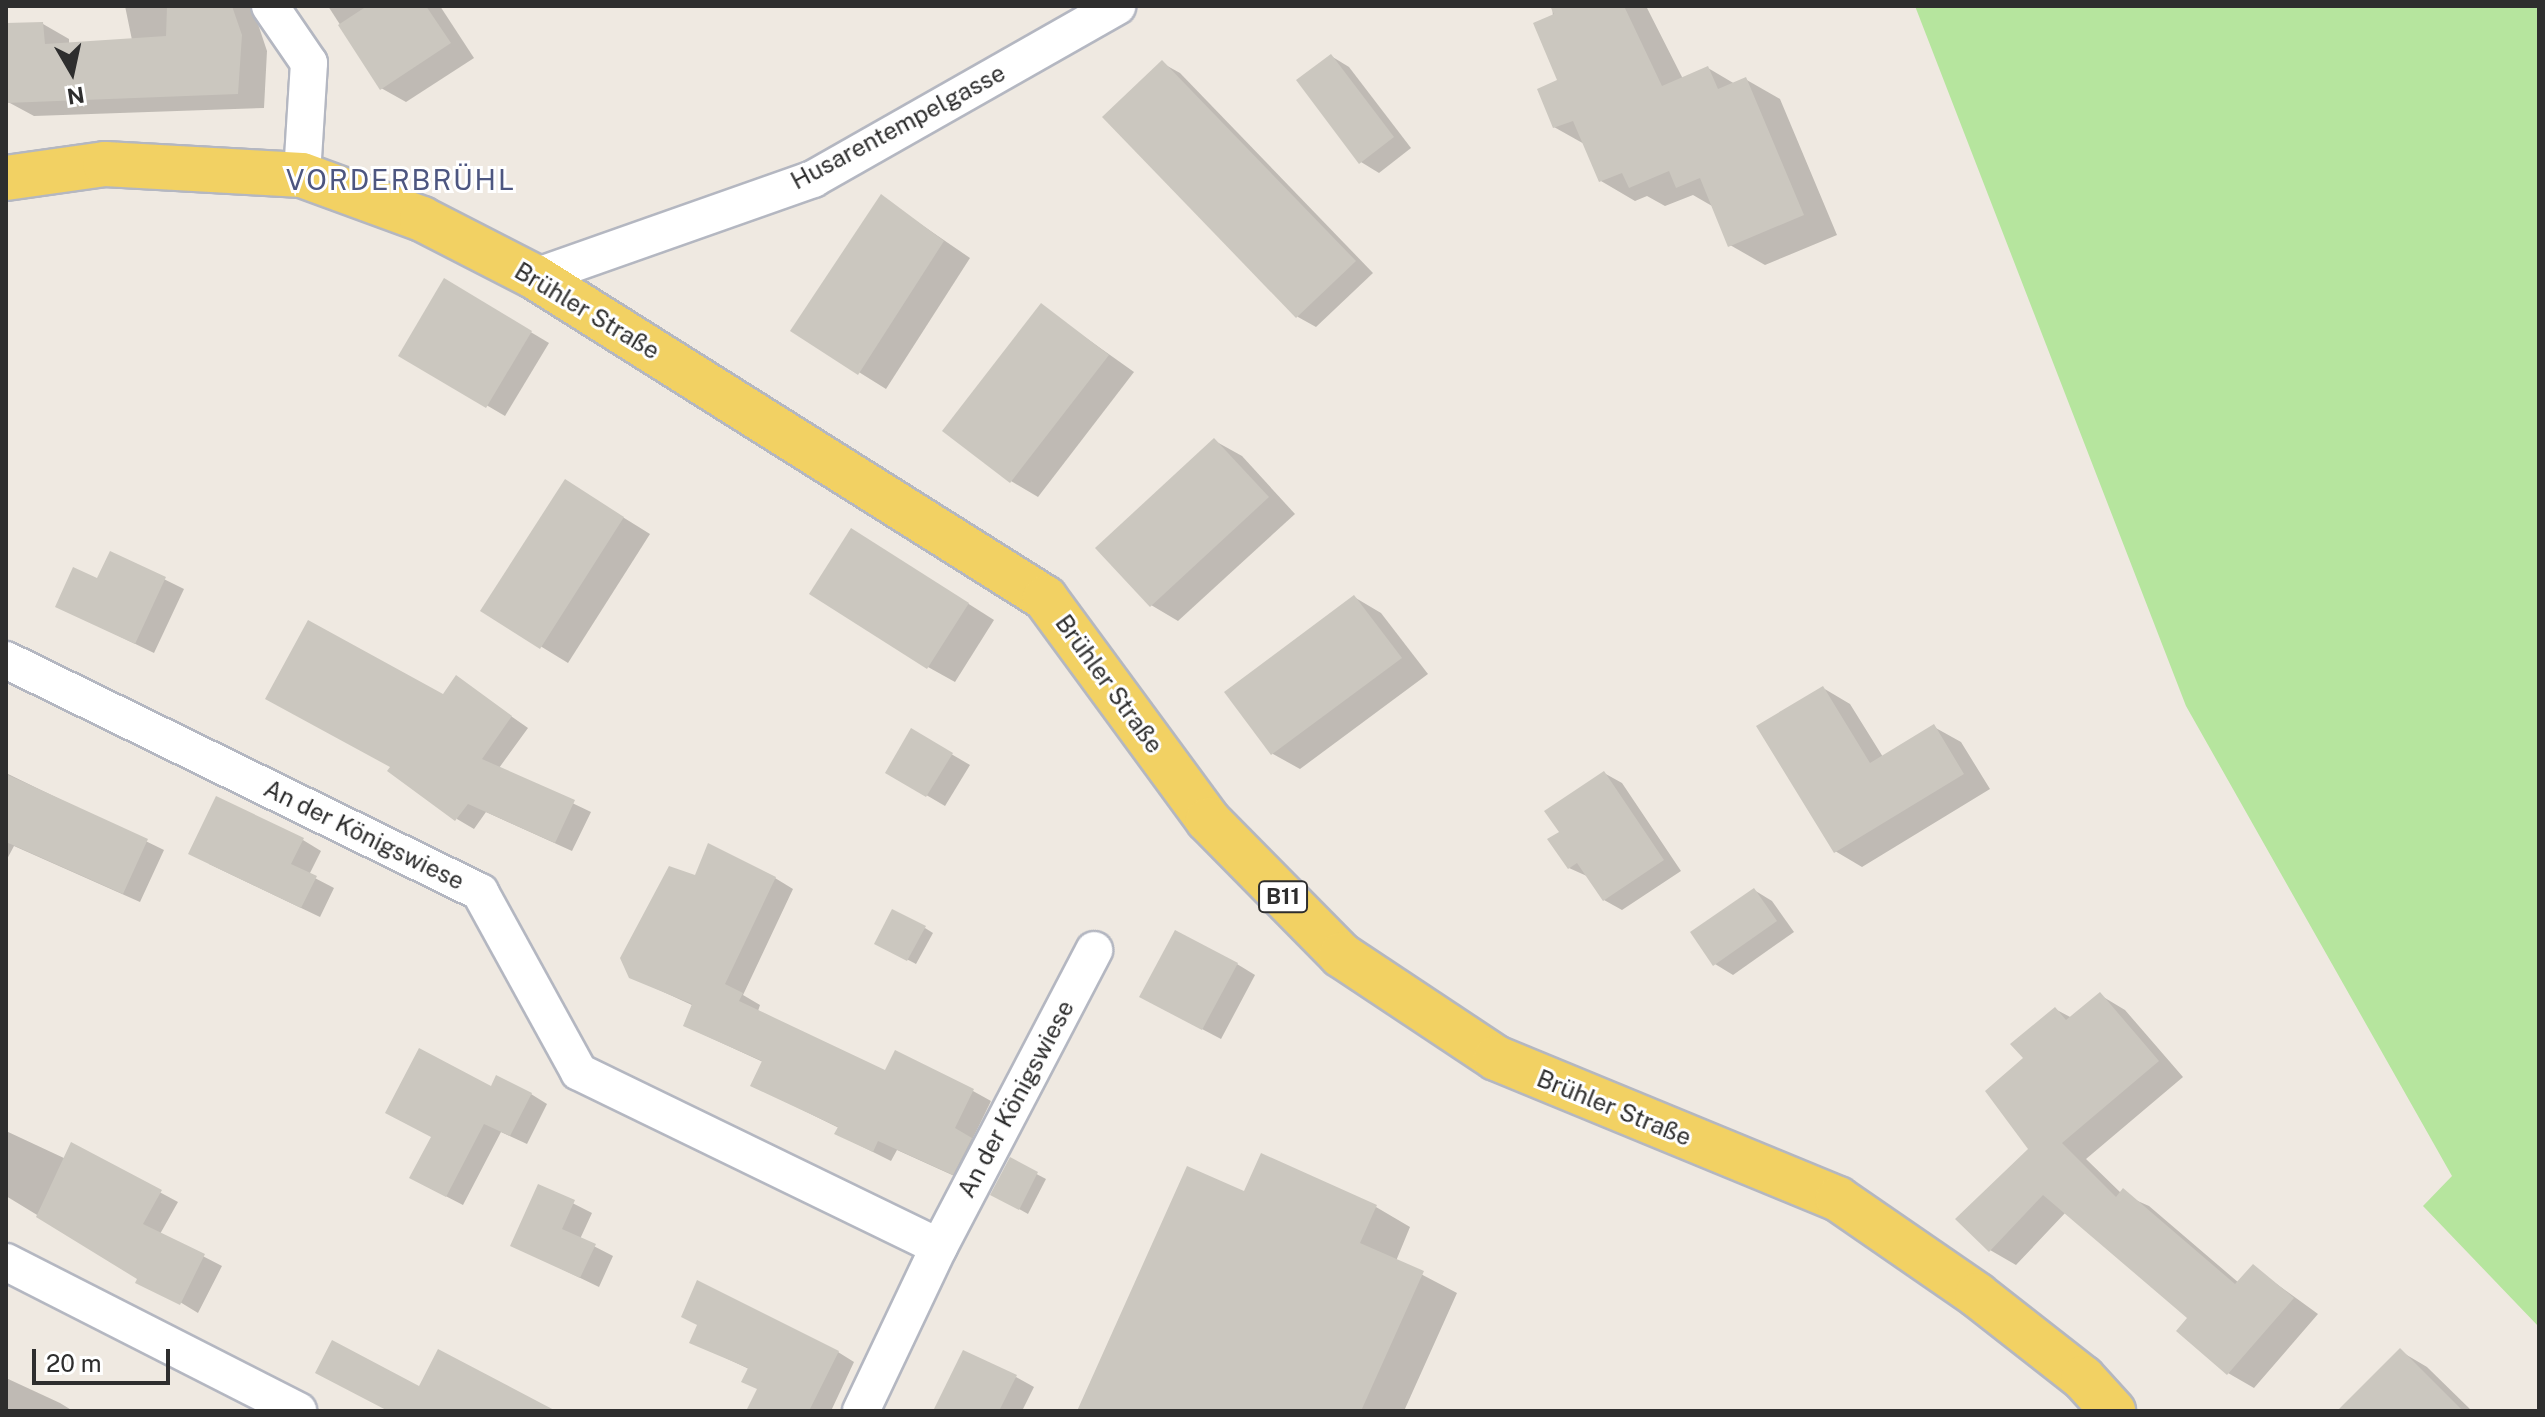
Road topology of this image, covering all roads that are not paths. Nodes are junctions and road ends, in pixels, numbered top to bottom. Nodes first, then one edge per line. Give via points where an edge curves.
1 (270, 6) edge
2 (1117, 6) edge
3 (302, 175) junction
4 (6, 178) edge
5 (535, 277) junction
6 (6, 660) edge
7 (1094, 950) dead end
8 (939, 1247) junction
9 (6, 1262) edge
10 (298, 1411) edge
11 (861, 1411) edge
12 (2113, 1411) edge

1 - 3 street via 309,63
2 - 5 street, Husarentempelgasse via 813,179
3 - 4 main road, Brühler Straße / B11 via 105,164
3 - 5 main road, Brühler Straße / B11 via 422,219
5 - 12 main road, Brühler Straße / B11 via 1045,598 1208,820 1341,955 1496,1058 1838,1199 1977,1295 2083,1378
6 - 8 street, An der Königswiese via 480,892 579,1072
7 - 8 street, An der Königswiese
8 - 11 street, An der Königswiese
9 - 10 street

